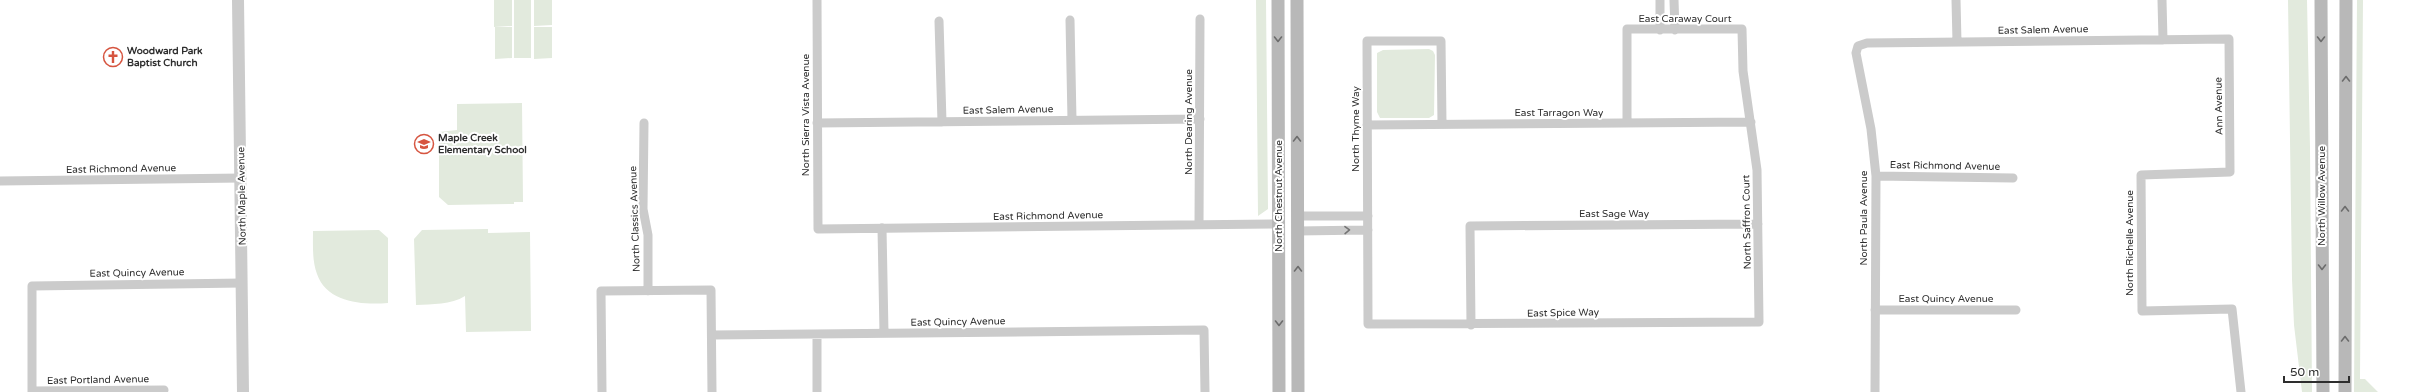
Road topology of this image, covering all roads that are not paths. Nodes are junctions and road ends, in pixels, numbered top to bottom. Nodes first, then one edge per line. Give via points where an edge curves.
1 (238, 0) edge
2 (817, 0) edge
3 (1278, 0) edge
4 (1297, 0) edge
5 (1660, 0) edge
6 (1674, 0) edge
7 (1956, 0) edge
8 (2162, 0) edge
9 (2320, 0) edge
10 (2346, 0) edge
11 (1200, 19) dead end
12 (1070, 20) dead end
13 (939, 21) dead end
14 (1660, 30) junction
15 (1674, 30) junction
16 (1742, 30) joint
17 (2228, 39) joint
18 (2163, 40) junction
19 (1957, 42) junction
20 (1858, 46) joint
21 (1200, 119) junction
22 (1072, 120) junction
23 (942, 122) junction
24 (1751, 122) junction
25 (644, 123) dead end
26 (817, 123) junction
27 (1627, 123) junction
28 (1442, 124) junction
29 (1367, 125) junction
30 (2141, 175) joint
31 (1876, 176) junction
32 (242, 178) junction
33 (2013, 178) dead end
34 (0, 181) edge
35 (1298, 216) junction
36 (1326, 216) junction
37 (1368, 216) junction
38 (1279, 224) junction
39 (1758, 224) junction
40 (1199, 225) junction
41 (882, 228) junction
42 (818, 229) joint
43 (1326, 230) junction
44 (1368, 230) junction
45 (1298, 231) junction
46 (242, 283) junction
47 (648, 291) junction
48 (1875, 310) junction
49 (2016, 310) dead end
50 (1759, 322) joint
51 (1368, 324) joint
52 (1471, 325) junction
53 (884, 333) junction
54 (817, 334) junction
55 (712, 335) junction
56 (1298, 357) junction
57 (164, 390) dead end
58 (32, 392) edge
59 (243, 392) edge
60 (602, 392) edge
61 (712, 392) edge
62 (817, 392) edge
63 (1205, 392) edge
64 (1279, 392) edge
65 (1298, 392) edge
66 (1876, 392) edge
67 (2242, 392) edge
68 (2322, 392) edge
69 (2345, 392) edge

1 - 32 street, North Maple Avenue
2 - 26 street, North Sierra Vista Avenue
3 -> 38 main road, North Chestnut Avenue
35 -> 4 main road, North Chestnut Avenue
5 - 14 street
6 - 15 street
7 - 19 street
8 - 18 street
9 -> 68 main road, North Willow Avenue
69 -> 10 main road
11 - 21 street, North Dearing Avenue
12 - 22 street
13 - 23 street
14 - 15 street, East Caraway Court
14 - 27 street, East Caraway Court via 1627,30
15 - 16 street, East Caraway Court
16 - 24 street, North Saffron Court via 1743,71
17 - 18 street, East Salem Avenue
17 - 30 street, Ann Avenue via 2230,172
18 - 19 street, East Salem Avenue
19 - 20 street, East Salem Avenue via 1867,43
20 - 31 street, North Paula Avenue via 1856,53
21 - 22 street, East Salem Avenue
21 - 40 street, North Dearing Avenue
22 - 23 street, East Salem Avenue
23 - 26 street, East Salem Avenue
24 - 27 street, East Tarragon Way
24 - 39 street, North Saffron Court via 1758,170
25 - 47 street, North Classics Avenue via 643,210 648,235
26 - 42 street, North Sierra Vista Avenue
27 - 28 street, East Tarragon Way
28 - 29 street, East Tarragon Way
28 - 29 street, North Thyme Way via 1441,41 1367,41
29 - 37 street, North Thyme Way
30 - 67 street, North Richelle Avenue via 2142,311 2232,309
31 - 33 street, East Richmond Avenue
31 - 48 street, North Paula Avenue
32 - 34 street, East Richmond Avenue
32 - 46 street, North Maple Avenue
35 - 36 street
35 - 45 main road, North Chestnut Avenue
36 - 37 street
36 - 43 street
37 - 44 street, North Thyme Way
38 - 40 street, East Richmond Avenue
38 - 56 main road via 1288,230 1288,301
38 -> 64 main road, North Chestnut Avenue
39 - 50 street, North Saffron Court
39 - 52 street, East Sage Way via 1470,226
40 - 41 street, East Richmond Avenue
41 - 42 street, East Richmond Avenue
41 - 53 street
43 -> 44 street
43 - 45 street
44 - 51 street, North Thyme Way
56 -> 45 main road, North Chestnut Avenue
46 - 58 street, East Quincy Avenue via 32,286
46 - 59 street, North Maple Avenue
47 - 55 street via 711,290
47 - 60 street via 601,291
48 - 49 street, East Quincy Avenue
48 - 66 street, North Paula Avenue
50 - 52 street, East Spice Way
51 - 52 street, East Spice Way
53 - 54 street, East Quincy Avenue
53 - 63 street, East Quincy Avenue via 1204,330
54 - 55 street, East Quincy Avenue
54 - 62 street
55 - 61 street
56 - 65 main road, North Chestnut Avenue
57 - 58 street, East Portland Avenue

